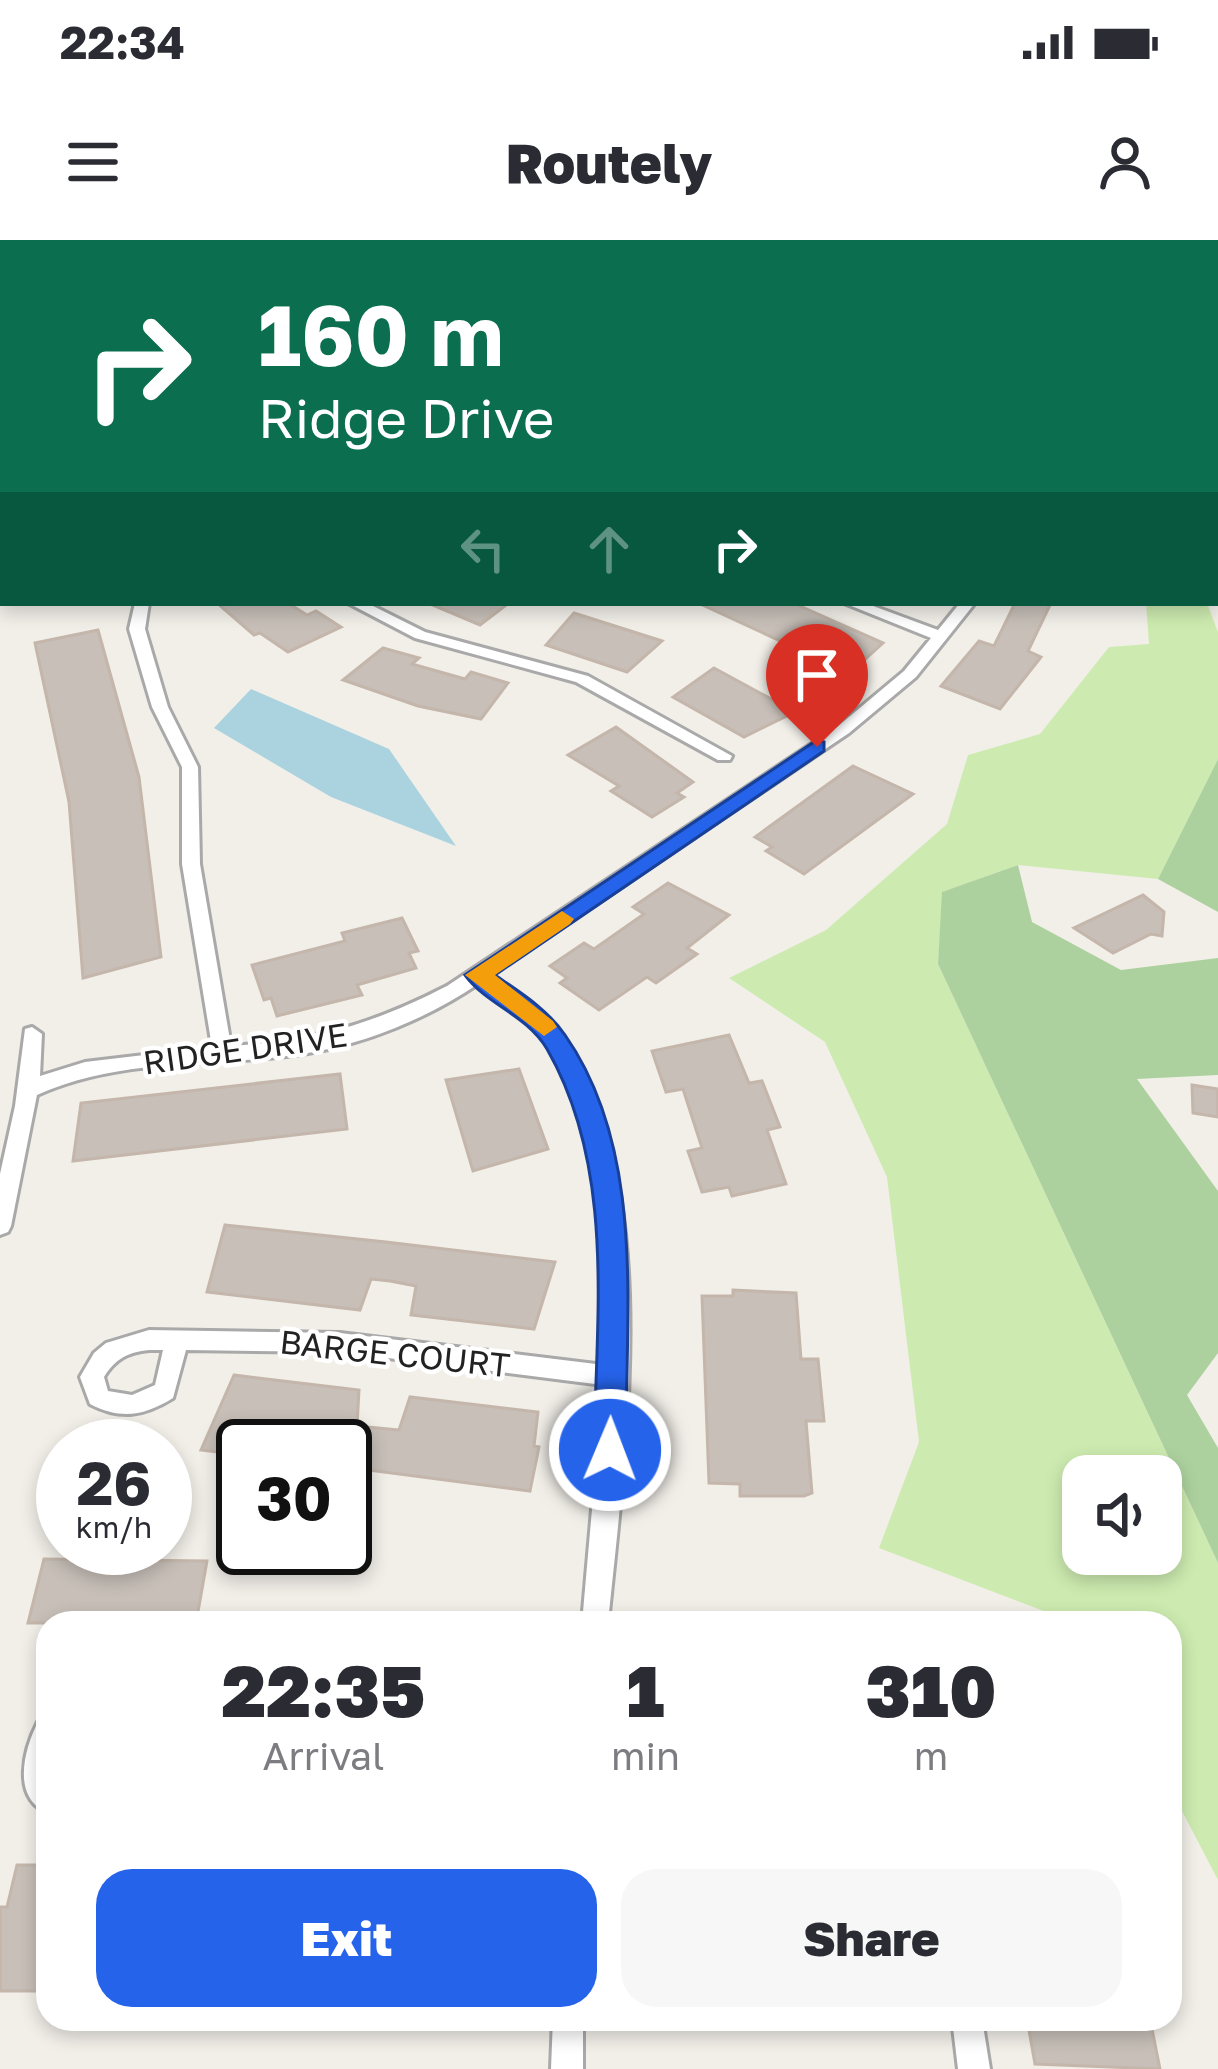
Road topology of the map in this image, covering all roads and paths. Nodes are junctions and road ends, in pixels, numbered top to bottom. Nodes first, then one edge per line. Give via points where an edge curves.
1 (141, 606) edge
2 (361, 606) edge
3 (859, 606) edge
4 (966, 606) edge
5 (943, 637) junction
6 (724, 756) dead end
7 (478, 975) junction
8 (32, 1034) dead end
9 (223, 1054) junction
10 (33, 1089) junction
11 (0, 1226) edge
12 (177, 1341) dead end
13 (612, 1376) junction
14 (597, 1611) edge
15 (568, 2031) edge
16 (969, 2031) edge
17 (566, 2069) edge
18 (974, 2069) edge

1 - 9 street via 136,622 154,687 190,767 190,864
2 - 6 street via 420,635 582,680
3 - 5 street
4 - 5 street, RIDGE DRIVE
5 - 7 street, RIDGE DRIVE via 843,730
7 - 9 street, RIDGE DRIVE via 409,1015 353,1034
7 - 13 street via 530,1011 556,1041 590,1112 611,1208
8 - 10 street
9 - 10 street, RIDGE DRIVE via 70,1071
10 - 11 street via 18,1123
12 - 13 street, BARGE COURT via 339,1344
13 - 14 street
15 - 17 street
16 - 18 street

